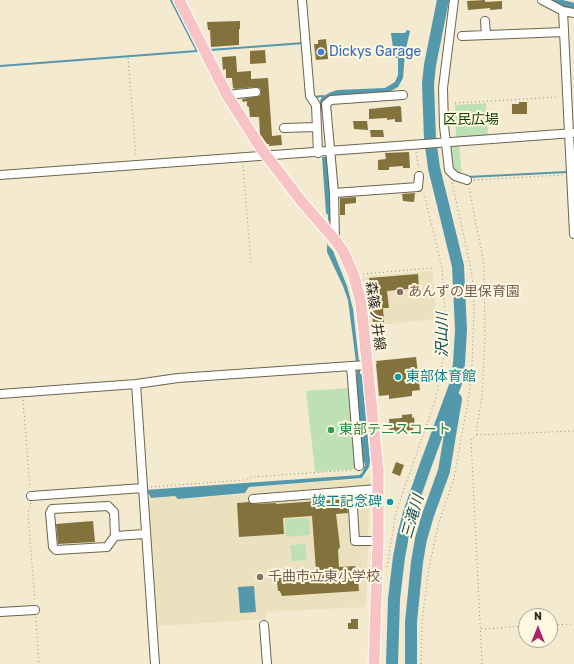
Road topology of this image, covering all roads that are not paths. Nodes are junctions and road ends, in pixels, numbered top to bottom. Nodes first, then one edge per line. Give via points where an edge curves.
1 (179, 0) edge
2 (302, 0) edge
3 (454, 0) edge
4 (542, 0) edge
5 (563, 11) junction
6 (574, 13) edge
7 (485, 21) dead end
8 (564, 32) junction
9 (486, 35) junction
10 (462, 36) dead end
11 (256, 92) dead end
12 (228, 95) junction
13 (403, 95) dead end
14 (317, 126) junction
15 (284, 128) dead end
16 (572, 133) edge
17 (445, 143) junction
18 (330, 152) junction
19 (319, 153) junction
20 (266, 156) junction
21 (0, 175) edge
22 (419, 176) road end
23 (467, 180) road end
24 (334, 193) junction
25 (574, 234) edge
26 (335, 240) junction
27 (366, 365) junction
28 (350, 366) junction
29 (136, 384) junction
30 (0, 394) edge
31 (359, 466) road end
32 (143, 488) junction
33 (378, 489) junction
34 (352, 492) junction
35 (31, 496) road end
36 (253, 499) dead end
37 (146, 534) junction
38 (116, 536) junction
39 (378, 541) junction
40 (35, 610) road end
41 (0, 612) edge
42 (264, 624) dead end
43 (155, 664) edge
44 (267, 664) edge
45 (374, 664) edge

1 - 12 main road, 森篠ノ井線
2 - 14 street via 310,96 316,105
3 - 17 street via 443,88
4 - 5 street
5 - 6 street
5 - 8 street
7 - 9 street
8 - 9 street
8 - 16 street
9 - 10 street
11 - 12 street
12 - 20 main road, 森篠ノ井線
13 - 18 street via 331,100 326,104
14 - 15 street
14 - 19 street
16 - 17 street
16 - 25 street
17 - 18 street
17 - 23 street via 449,170 455,176
18 - 19 street
18 - 24 street
19 - 20 street
20 - 21 street
20 - 26 main road, 森篠ノ井線
22 - 24 street via 421,189
24 - 26 street
26 - 27 main road, 森篠ノ井線 via 354,276 361,303
27 - 28 street
27 - 33 main road, 森篠ノ井線
28 - 29 street via 178,378
28 - 31 street
29 - 30 street
29 - 32 street
32 - 35 street
32 - 37 street
33 - 34 street
33 - 39 main road, 森篠ノ井線
34 - 36 street
34 - 39 street via 355,541
37 - 38 street
37 - 43 street
38 - 38 street via 114,512 108,506 52,509 50,513 53,547 56,550 107,547
39 - 45 main road, 森篠ノ井線
40 - 41 street
42 - 44 street

